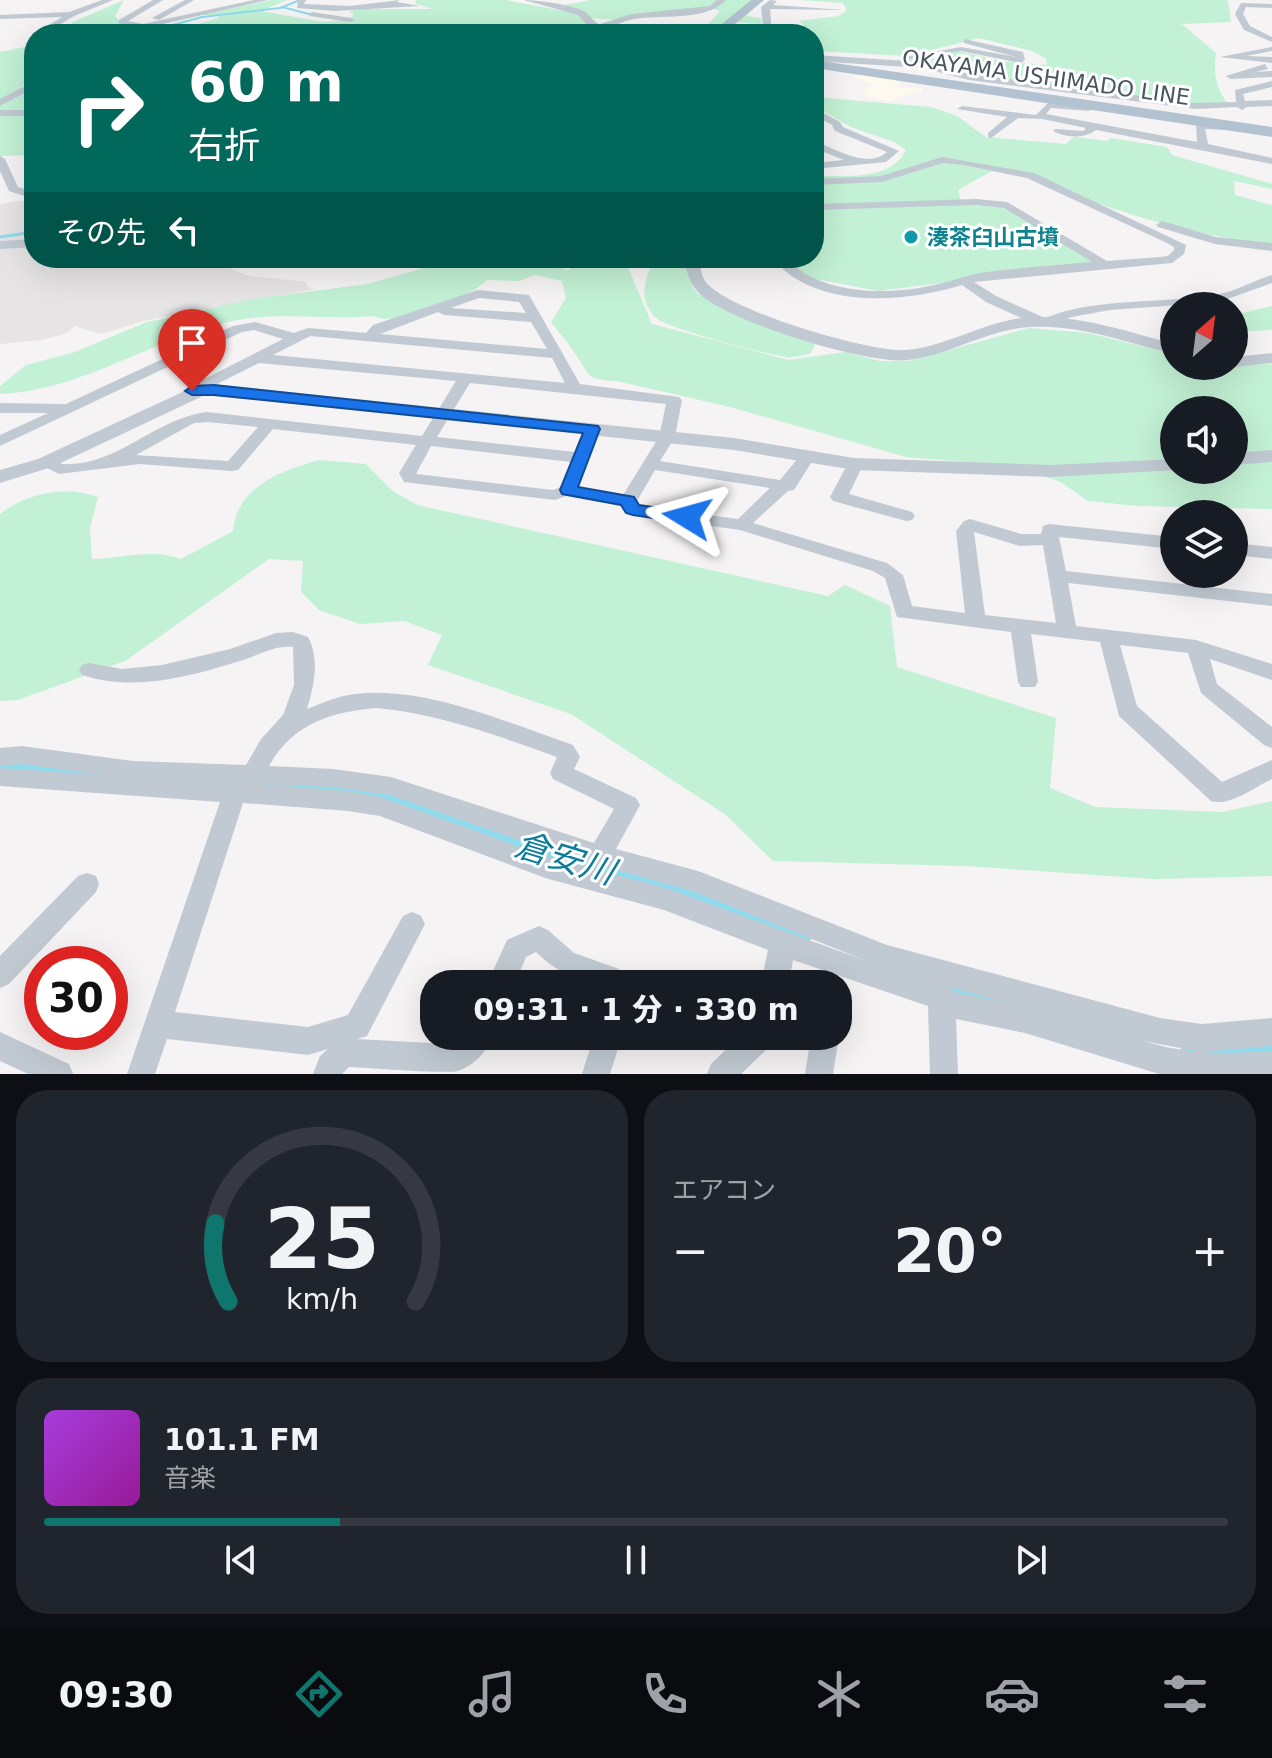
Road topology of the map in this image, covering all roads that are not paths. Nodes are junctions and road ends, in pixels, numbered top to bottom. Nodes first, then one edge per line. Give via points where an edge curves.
1 (109, 0) edge
2 (159, 0) edge
3 (187, 0) edge
4 (264, 0) edge
5 (362, 0) edge
6 (528, 0) edge
7 (722, 0) edge
8 (774, 0) edge
9 (394, 2) edge
10 (762, 4) edge
11 (301, 5) edge
12 (351, 6) junction
13 (416, 6) dead end
14 (1272, 6) edge
15 (841, 10) dead end
16 (33, 14) junction
17 (71, 14) junction
18 (331, 16) junction
19 (0, 17) edge
20 (351, 20) dead end
21 (55, 24) edge
22 (132, 24) edge
23 (146, 24) edge
24 (152, 24) edge
25 (591, 24) edge
26 (617, 24) edge
27 (731, 24) edge
28 (766, 24) edge
29 (6, 25) edge
30 (1272, 40) edge
31 (967, 41) dead end
32 (1272, 49) edge
33 (824, 58) edge
34 (824, 59) edge
35 (1272, 63) edge
36 (824, 69) edge
37 (1272, 74) edge
38 (1272, 84) edge
39 (24, 90) edge
40 (0, 103) edge
41 (1272, 103) edge
42 (1242, 107) junction
43 (962, 109) dead end
44 (1117, 109) junction
45 (0, 113) edge
46 (24, 113) edge
47 (1016, 115) junction
48 (1040, 116) junction
49 (824, 117) edge
50 (1228, 126) junction
51 (1094, 127) junction
52 (838, 129) junction
53 (1058, 131) dead end
54 (1272, 132) edge
55 (991, 135) dead end
56 (824, 138) edge
57 (1203, 146) junction
58 (824, 148) edge
59 (0, 159) edge
60 (1272, 161) edge
61 (862, 163) junction
62 (824, 167) edge
63 (824, 170) edge
64 (882, 179) junction
65 (824, 182) edge
66 (24, 193) edge
67 (1086, 202) junction
68 (824, 207) edge
69 (24, 244) edge
70 (0, 245) edge
71 (1270, 249) edge
72 (1105, 265) junction
73 (694, 268) edge
74 (790, 268) edge
75 (1272, 279) edge
76 (964, 281) junction
77 (1044, 322) junction
78 (370, 337) junction
79 (295, 338) junction
80 (419, 342) junction
81 (1160, 346) edge
82 (557, 354) junction
83 (256, 358) junction
84 (1272, 358) edge
85 (1248, 361) edge
86 (397, 371) junction
87 (465, 378) junction
88 (575, 388) junction
89 (192, 391) junction
90 (0, 408) edge
91 (71, 408) junction
92 (444, 414) junction
93 (269, 424) junction
94 (592, 429) junction
95 (667, 437) junction
96 (0, 441) edge
97 (426, 441) junction
98 (1272, 456) edge
99 (581, 458) junction
100 (1248, 458) edge
101 (805, 460) junction
102 (45, 463) junction
103 (108, 463) junction
104 (652, 465) junction
105 (855, 465) junction
106 (1160, 466) edge
107 (0, 477) edge
108 (788, 486) junction
109 (568, 490) junction
110 (628, 501) junction
111 (906, 516) dead end
112 (742, 525) junction
113 (1050, 539) junction
114 (1160, 542) edge
115 (1248, 550) edge
116 (1272, 553) edge
117 (1059, 576) junction
118 (1272, 600) edge
119 (976, 620) junction
120 (1020, 625) junction
121 (1067, 631) junction
122 (1108, 636) junction
123 (1196, 647) junction
124 (89, 670) dead end
125 (1272, 672) edge
126 (1028, 682) dead end
127 (284, 728) junction
128 (1272, 739) edge
129 (0, 757) edge
130 (1272, 769) edge
131 (0, 777) edge
132 (243, 788) junction
133 (600, 855) junction
134 (87, 884) dead end
135 (412, 924) dead end
136 (782, 944) junction
137 (875, 964) junction
138 (507, 970) edge
139 (587, 970) edge
140 (777, 970) edge
141 (829, 970) edge
142 (852, 970) edge
143 (0, 975) edge
144 (941, 990) junction
145 (158, 1024) junction
146 (1272, 1032) edge
147 (0, 1046) edge
148 (465, 1050) edge
149 (604, 1050) edge
150 (746, 1050) edge
151 (823, 1050) edge
152 (336, 1053) edge
153 (1272, 1065) edge
154 (59, 1074) edge
155 (141, 1074) edge
156 (596, 1074) edge
157 (721, 1074) edge
158 (819, 1074) edge
159 (944, 1074) edge

1 - 17 street
2 - 22 street via 122,22
3 - 23 street
4 - 24 street
5 - 12 street
6 - 25 street via 581,13
7 - 26 street via 713,8 642,15
8 - 10 street
9 - 12 street
9 - 13 street
10 - 15 street
10 - 27 main road
10 - 28 street
11 - 12 street
11 - 18 street via 294,10
12 - 18 street
14 - 30 street via 1244,5 1239,14 1247,28
16 - 17 street
16 - 19 street
16 - 29 street
17 - 21 street
18 - 20 street
31 - 33 street via 1020,54 1021,60 961,49 899,58
32 - 35 street via 1224,56
34 - 42 street via 923,65 1093,96
35 - 37 street via 1230,76
36 - 44 main road, OKAYAMA USHIMADO LINE
38 - 42 street via 1238,92
39 - 40 street
41 - 42 street
43 - 47 street
44 - 48 street via 1049,105
44 - 50 main road, OKAYAMA USHIMADO LINE
45 - 46 street
47 - 48 street
47 - 55 street
48 - 51 street
49 - 52 street
50 - 54 main road, OKAYAMA USHIMADO LINE
50 - 57 street via 1199,125
51 - 53 street via 1085,134
51 - 57 street
52 - 56 street
52 - 61 street via 894,151 886,159
57 - 60 street
58 - 61 street
59 - 66 street via 13,189
61 - 62 street
63 - 64 street
64 - 65 street
64 - 67 street via 942,160 964,162 1030,175
67 - 71 street via 1190,234
67 - 72 street via 1180,245 1172,259
68 - 72 street via 1007,205
69 - 70 street
72 - 76 street
73 - 77 street via 697,282 713,297 878,355 909,355 1003,326
74 - 76 street via 804,279 855,293 903,294
75 - 77 street via 1222,297 1134,304
76 - 77 street
77 - 81 street
78 - 79 street via 308,332
78 - 80 street
78 - 82 street via 378,328 478,294 493,295 524,298
79 - 83 street
79 - 91 street via 255,326 238,329
80 - 82 street
80 - 86 street
82 - 88 street
83 - 86 street
83 - 89 street
84 - 85 street
86 - 87 street
87 - 88 street
87 - 92 street
88 - 95 street via 674,400
89 - 92 street
89 - 102 street
90 - 91 street
91 - 96 street
92 - 94 street
92 - 97 street
93 - 97 street
93 - 103 street via 190,419
93 - 103 street via 232,466 140,459
94 - 95 street
94 - 99 street
95 - 101 street via 734,444
95 - 104 street
97 - 99 street
97 - 109 street via 407,473 410,478 555,495
98 - 100 street
99 - 109 street
101 - 105 street
101 - 108 street
102 - 103 street via 59,469
102 - 107 street
104 - 108 street
104 - 110 street
105 - 106 street via 1073,473
105 - 111 street via 839,497
108 - 112 street via 758,504
109 - 110 street
110 - 112 street via 633,510
112 - 119 street via 880,567 894,575 904,612
113 - 114 street via 1049,530
113 - 117 street
113 - 119 street via 1020,540 970,525 965,531
115 - 116 street
117 - 118 street
117 - 121 street
119 - 120 street
120 - 121 street
120 - 126 street
121 - 122 street
122 - 123 street
122 - 130 street via 1127,710 1219,794
123 - 125 street
123 - 128 street via 1208,688
124 - 127 street via 105,678 135,676 293,638 304,650 304,685 293,719
127 - 132 street
127 - 133 street via 354,702 375,701 447,712 565,751 569,757 561,773 628,805
129 - 132 street via 22,755
131 - 132 street
132 - 133 street via 333,778 391,786
132 - 136 street via 381,807 545,867 677,903
132 - 145 street
133 - 137 street via 698,882
134 - 143 street
135 - 152 street via 357,1026
136 - 140 street
136 - 141 street
137 - 142 street
137 - 144 street
138 - 139 street via 516,949 539,938 565,962
144 - 146 street via 1202,1038
144 - 153 street via 1173,1064 1210,1069
144 - 159 street
145 - 152 street via 308,1041
145 - 155 street
147 - 154 street
148 - 152 street via 454,1058
149 - 156 street
150 - 157 street
151 - 158 street

